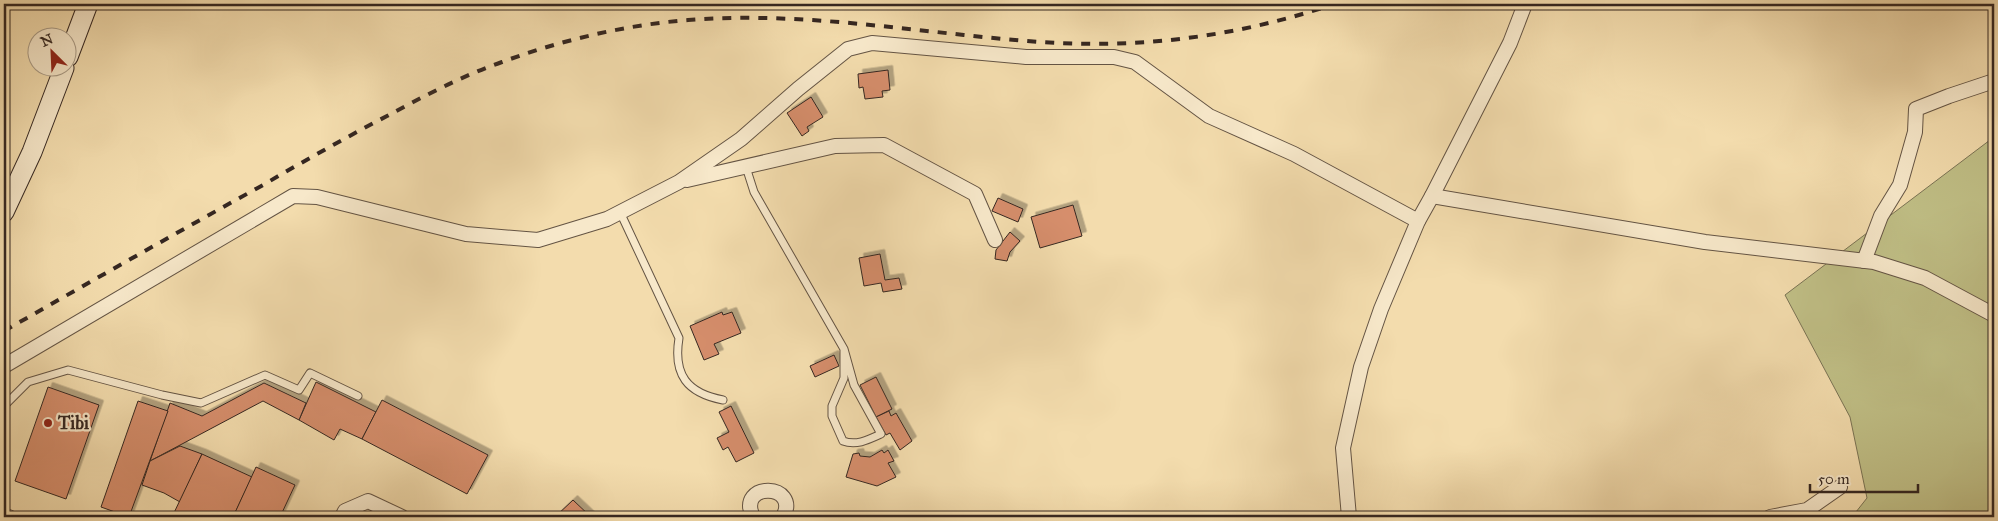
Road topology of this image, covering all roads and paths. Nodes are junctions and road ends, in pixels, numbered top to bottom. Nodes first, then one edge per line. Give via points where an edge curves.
1 (88, 4) edge
2 (1525, 4) edge
3 (78, 31) edge
4 (60, 78) edge
5 (1994, 81) edge
6 (746, 167) junction
7 (679, 182) junction
8 (1432, 196) junction
9 (4, 212) edge
10 (620, 212) junction
11 (1418, 221) junction
12 (995, 240) dead end
13 (1864, 261) junction
14 (1994, 315) edge
15 (844, 349) junction
16 (4, 366) edge
17 (358, 396) dead end
18 (723, 400) dead end
19 (4, 406) edge
20 (1840, 487) dead end
21 (4, 516) edge
22 (9, 517) edge
23 (342, 517) edge
24 (402, 517) edge
25 (754, 517) edge
26 (783, 517) edge
27 (1349, 517) edge
28 (1770, 517) edge

1 - 3 main road
2 - 8 street via 1510,43
4 - 9 main road via 32,152
5 - 13 street via 1916,109 1915,132 1900,185 1882,216
6 - 7 street
6 - 12 street via 835,146 884,145 975,194
6 - 15 lane via 754,192
7 - 10 street
7 - 11 street via 741,139 848,49 872,42 1026,57 1114,57 1135,62 1209,116 1294,154
8 - 11 street
8 - 13 street via 1706,242
10 - 16 street via 538,240 466,234 317,197 293,196
10 - 18 lane via 679,338 678,356 684,380 694,390
11 - 27 street via 1361,367 1343,448
13 - 14 street via 1925,278
15 - 15 lane via 844,378 836,393 832,416 843,441 850,444 880,434 854,385
17 - 19 lane via 310,373 299,390 266,375 202,403 68,370 28,382
20 - 28 street via 1807,510
21 - 22 street
23 - 24 street via 345,511 368,502
25 - 26 street via 751,510 753,498 768,490 783,498 786,508

